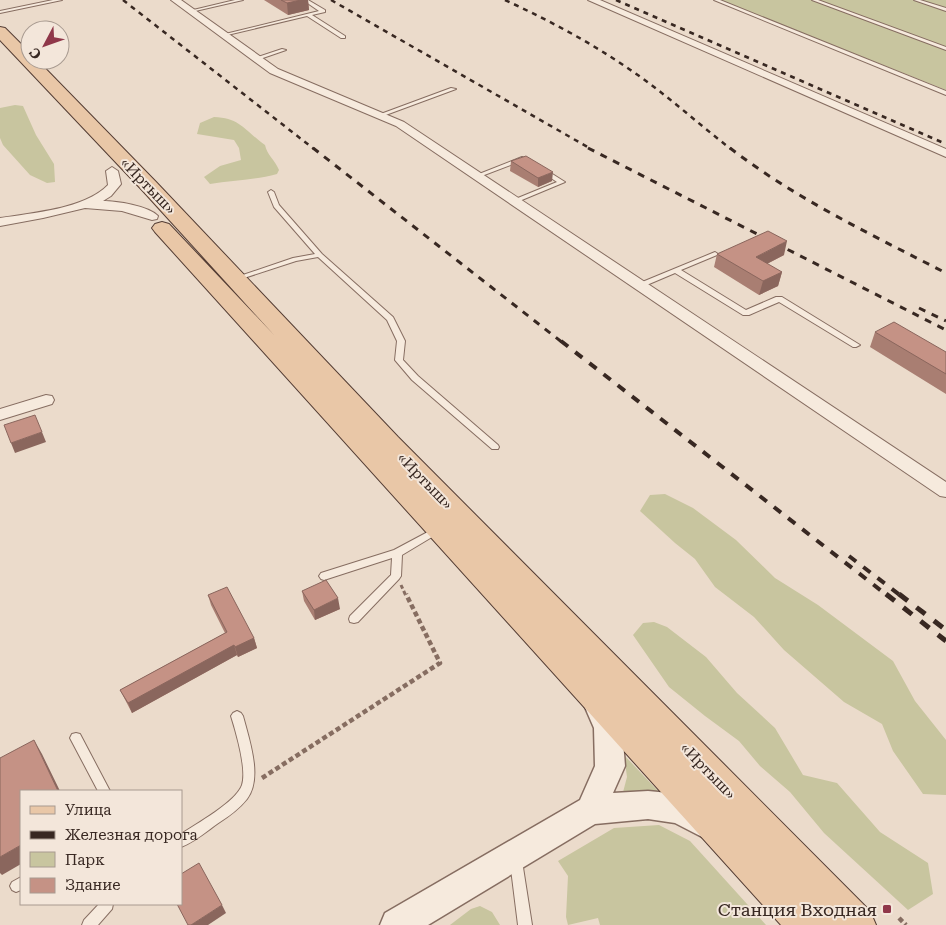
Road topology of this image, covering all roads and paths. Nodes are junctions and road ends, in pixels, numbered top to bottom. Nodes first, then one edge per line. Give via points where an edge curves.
1 (60, 0) edge
2 (177, 0) edge
3 (241, 0) edge
4 (305, 0) edge
5 (592, 0) edge
6 (716, 0) edge
7 (814, 0) edge
8 (916, 0) edge
9 (946, 10) edge
10 (191, 11) junction
11 (0, 12) edge
12 (307, 14) junction
13 (0, 31) edge
14 (223, 35) junction
15 (342, 36) dead end
16 (946, 48) edge
17 (0, 49) edge
18 (284, 50) dead end
19 (255, 59) junction
20 (452, 89) dead end
21 (946, 93) edge
22 (381, 114) junction
23 (946, 153) edge
24 (530, 164) edge
25 (538, 168) edge
26 (112, 171) junction
27 (477, 176) junction
28 (271, 192) dead end
29 (515, 201) junction
30 (72, 207) junction
31 (152, 216) junction
32 (0, 222) edge
33 (715, 254) edge
34 (320, 255) junction
35 (675, 270) junction
36 (236, 279) junction
37 (639, 285) junction
38 (856, 344) dead end
39 (46, 400) dead end
40 (0, 415) edge
41 (495, 447) dead end
42 (946, 491) edge
43 (439, 529) junction
44 (397, 553) junction
45 (324, 576) dead end
46 (396, 576) junction
47 (354, 619) dead end
48 (593, 696) junction
49 (238, 716) dead end
50 (76, 738) dead end
51 (248, 787) junction
52 (103, 790) edge
53 (591, 810) junction
54 (724, 835) junction
55 (182, 840) edge
56 (515, 856) junction
57 (106, 905) edge
58 (900, 918) dead end
59 (90, 925) edge
60 (396, 925) edge
61 (525, 925) edge
62 (809, 925) edge
63 (856, 925) edge
64 (906, 925) edge

1 - 11 lane
2 - 10 street
3 - 10 lane
4 - 12 lane via 323,11
5 - 23 street
6 - 21 lane
7 - 16 lane
8 - 9 lane
10 - 14 street
12 - 14 lane
12 - 15 lane
13 - 36 main road, «Иртыш»
14 - 19 street
17 - 26 main road, «Иртыш»
18 - 19 lane
19 - 22 street via 289,78
20 - 22 lane
22 - 27 street
24 - 27 lane via 523,159
25 - 29 lane via 562,182
26 - 30 street via 116,181 108,193
26 - 31 main road, «Иртыш»
27 - 29 street
28 - 34 lane via 276,206
29 - 37 street
30 - 31 street via 114,204
30 - 32 street
31 - 43 main road, «Иртыш»
33 - 35 lane
34 - 36 lane via 295,259
34 - 41 lane via 390,318 401,341 399,360 415,378
35 - 37 lane
35 - 38 lane via 746,313 779,300
36 - 63 main road, «Иртыш» via 388,443
37 - 42 street
39 - 40 street
43 - 44 lane
43 - 48 main road, «Иртыш»
44 - 45 lane
44 - 46 lane
46 - 47 lane
46 - 51 path via 440,663
48 - 53 street via 608,728 610,766
48 - 54 main road, «Иртыш»
49 - 51 lane
50 - 52 lane
51 - 55 lane via 240,800
53 - 54 street via 648,805 679,809
53 - 56 street
54 - 62 main road, «Иртыш»
56 - 60 street
56 - 61 lane
57 - 59 lane
58 - 64 path

